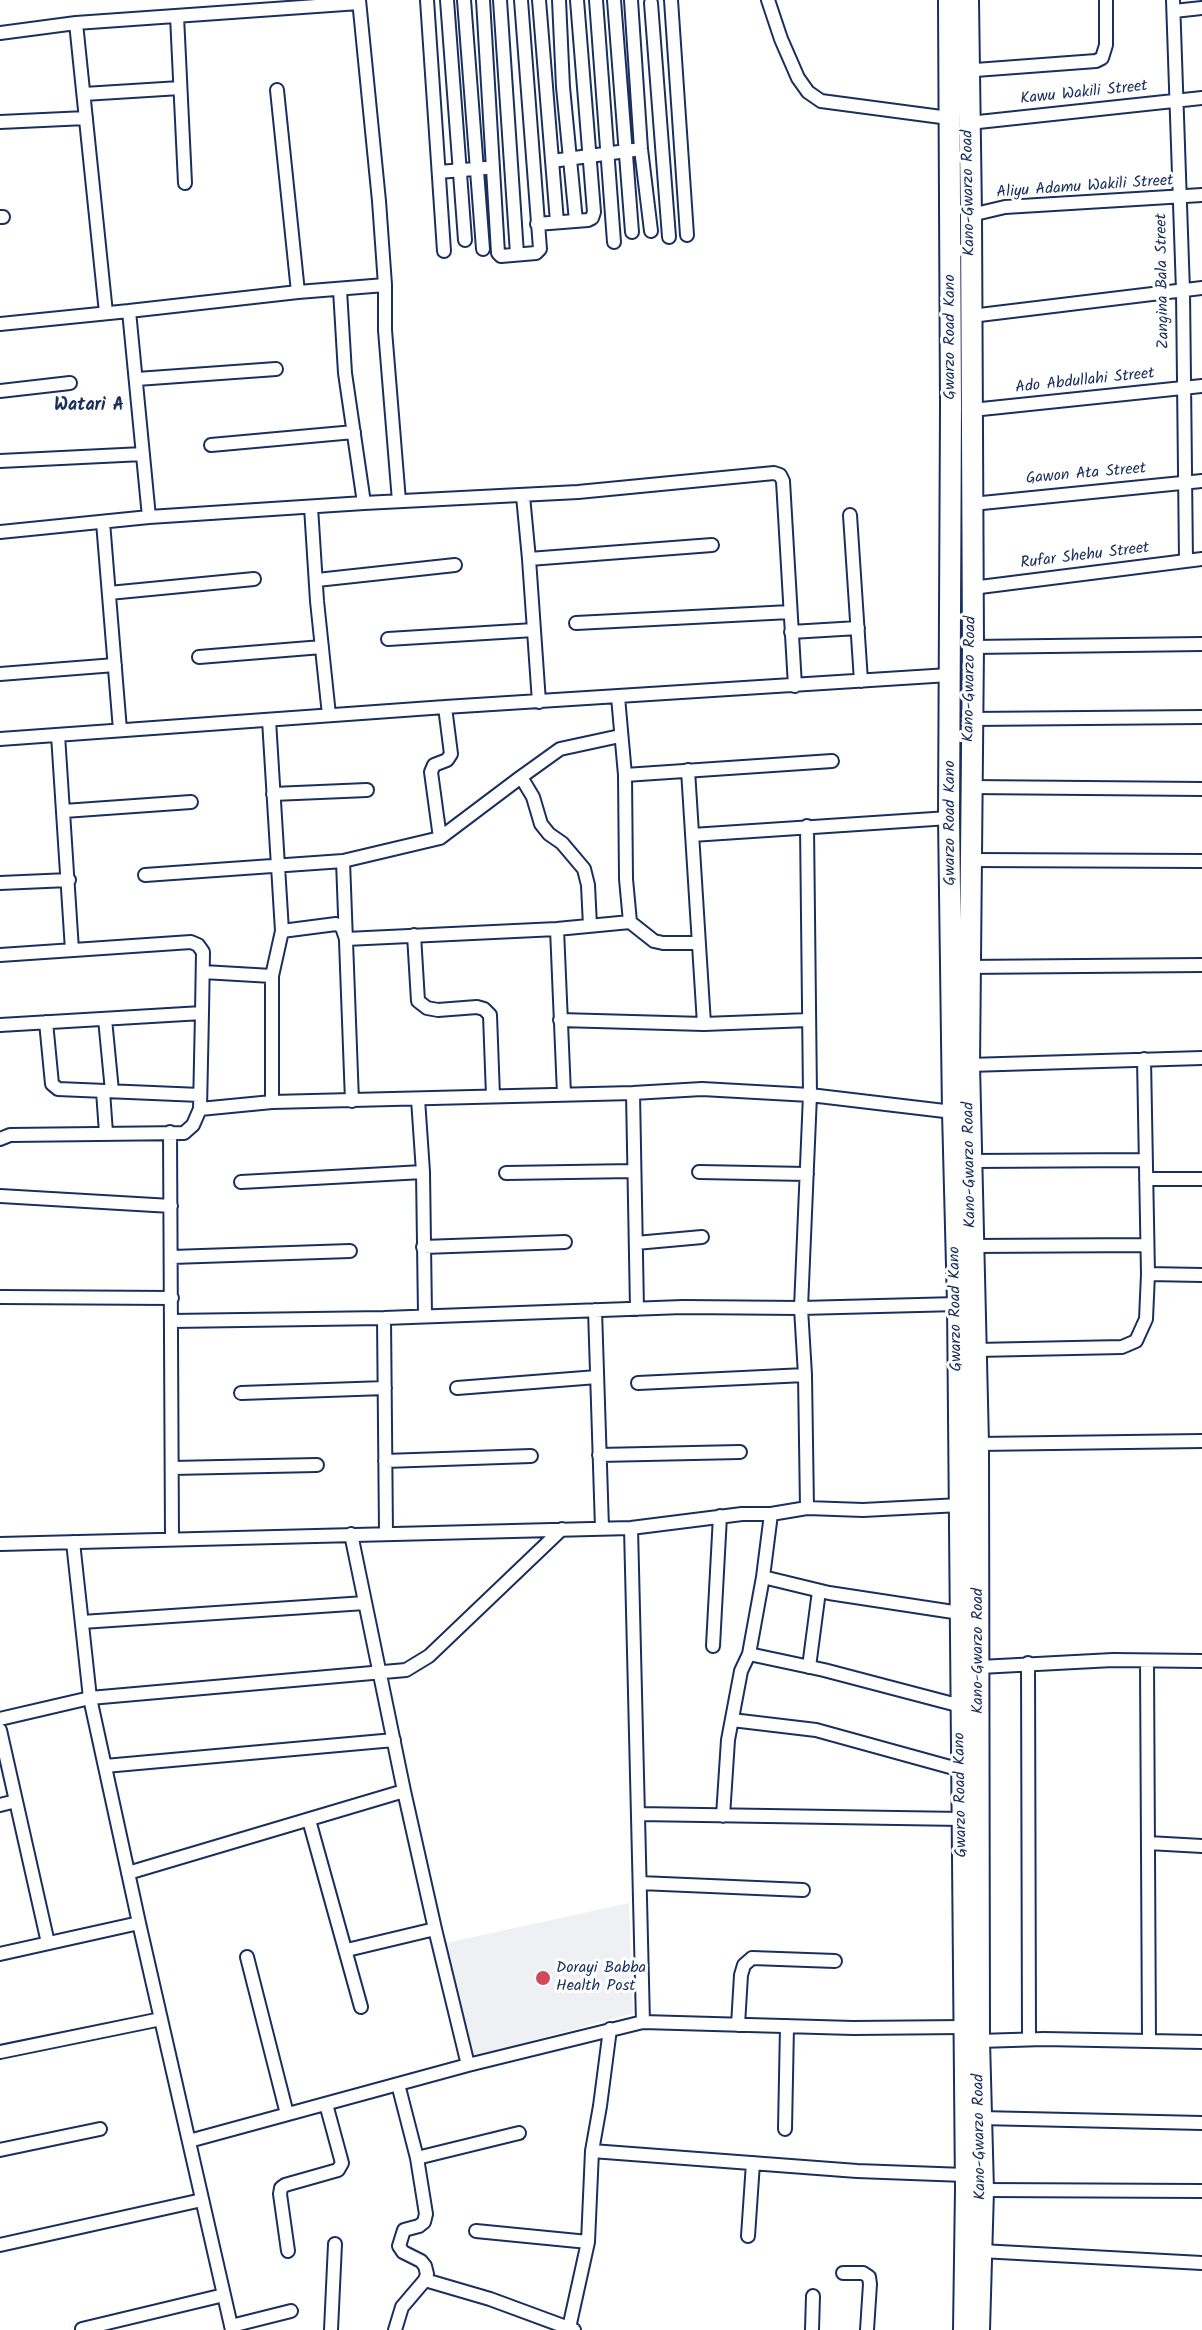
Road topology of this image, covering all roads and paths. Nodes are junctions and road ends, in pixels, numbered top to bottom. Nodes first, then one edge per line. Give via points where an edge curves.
1 (427, 0) edge
2 (447, 0) edge
3 (464, 0) edge
4 (483, 0) edge
5 (500, 0) edge
6 (521, 0) edge
7 (539, 0) edge
8 (558, 0) edge
9 (577, 0) edge
10 (596, 0) edge
11 (614, 0) edge
12 (768, 0) edge
13 (948, 0) edge
14 (968, 0) edge
15 (1106, 0) edge
16 (359, 1) edge
17 (671, 1) edge
18 (632, 2) edge
19 (651, 3) junction
20 (262, 5) edge
21 (1174, 6) edge
22 (1202, 8) edge
23 (177, 16) junction
24 (76, 23) junction
25 (0, 33) edge
26 (636, 43) junction
27 (618, 45) junction
28 (600, 48) junction
29 (581, 50) junction
30 (486, 61) junction
31 (469, 63) junction
32 (451, 64) junction
33 (431, 66) junction
34 (958, 71) junction
35 (584, 85) junction
36 (563, 87) junction
37 (180, 88) junction
38 (545, 89) junction
39 (277, 90) dead end
40 (528, 91) junction
41 (84, 93) junction
42 (1202, 98) edge
43 (1177, 100) junction
44 (86, 118) junction
45 (949, 118) junction
46 (0, 122) edge
47 (969, 123) junction
48 (641, 149) junction
49 (627, 151) junction
50 (609, 153) junction
51 (589, 155) junction
52 (570, 160) junction
53 (552, 161) junction
54 (493, 167) junction
55 (478, 169) junction
56 (460, 170) junction
57 (439, 172) junction
58 (185, 183) dead end
59 (1202, 195) edge
60 (1179, 198) junction
61 (971, 215) junction
62 (576, 221) junction
63 (557, 222) junction
64 (537, 224) junction
65 (651, 231) dead end
66 (632, 232) dead end
67 (687, 235) dead end
68 (669, 237) dead end
69 (465, 240) dead end
70 (614, 242) dead end
71 (483, 249) dead end
72 (444, 251) dead end
73 (517, 254) junction
74 (385, 285) junction
75 (1202, 288) edge
76 (340, 290) junction
77 (1183, 291) junction
78 (298, 292) junction
79 (129, 311) junction
80 (106, 313) junction
81 (971, 316) junction
82 (0, 324) edge
83 (276, 369) dead end
84 (137, 379) junction
85 (70, 383) dead end
86 (1202, 386) edge
87 (1183, 388) junction
88 (0, 391) edge
89 (972, 411) junction
90 (354, 432) junction
91 (211, 445) dead end
92 (143, 454) junction
93 (0, 461) edge
94 (1202, 481) edge
95 (1185, 483) junction
96 (523, 496) junction
97 (399, 501) junction
98 (364, 503) junction
99 (972, 504) junction
100 (311, 507) junction
101 (850, 515) dead end
102 (149, 517) junction
103 (103, 522) junction
104 (0, 532) edge
105 (712, 545) dead end
106 (529, 559) junction
107 (1202, 559) edge
108 (1186, 561) junction
109 (455, 565) dead end
110 (254, 579) dead end
111 (317, 580) junction
112 (972, 588) junction
113 (109, 593) junction
114 (790, 612) junction
115 (576, 623) dead end
116 (858, 628) junction
117 (534, 630) junction
118 (791, 632) junction
119 (388, 639) dead end
120 (1202, 644) edge
121 (322, 646) junction
122 (973, 647) junction
123 (199, 657) dead end
124 (115, 665) junction
125 (0, 674) edge
126 (949, 675) junction
127 (861, 681) junction
128 (795, 686) junction
129 (618, 697) junction
130 (539, 702) junction
131 (445, 707) junction
132 (330, 715) junction
133 (1202, 717) edge
134 (971, 719) junction
135 (269, 720) junction
136 (120, 730) junction
137 (58, 735) junction
138 (621, 736) junction
139 (0, 739) edge
140 (832, 761) dead end
141 (688, 770) junction
142 (625, 775) junction
143 (521, 777) junction
144 (970, 787) junction
145 (1202, 789) edge
146 (367, 790) dead end
147 (273, 794) junction
148 (191, 802) dead end
149 (64, 811) junction
150 (950, 818) junction
151 (807, 826) junction
152 (692, 835) junction
153 (440, 838) junction
154 (970, 860) junction
155 (344, 861) junction
156 (1202, 861) edge
157 (278, 866) junction
158 (145, 875) dead end
159 (69, 880) junction
160 (0, 883) edge
161 (630, 922) junction
162 (590, 926) junction
163 (557, 929) junction
164 (282, 931) junction
165 (414, 935) junction
166 (346, 939) junction
167 (699, 943) junction
168 (72, 950) junction
169 (0, 954) edge
170 (1202, 965) edge
171 (960, 967) junction
172 (203, 972) junction
173 (272, 976) junction
174 (202, 1013) junction
175 (105, 1019) junction
176 (560, 1020) junction
177 (809, 1020) junction
178 (46, 1022) junction
179 (704, 1024) junction
180 (0, 1025) edge
181 (1202, 1058) edge
182 (1144, 1059) junction
183 (969, 1065) junction
184 (107, 1091) junction
185 (633, 1093) junction
186 (564, 1094) junction
187 (200, 1095) junction
188 (810, 1095) junction
189 (494, 1096) junction
190 (417, 1099) junction
191 (352, 1101) junction
192 (272, 1102) junction
193 (200, 1109) junction
194 (952, 1112) junction
195 (170, 1132) junction
196 (106, 1134) junction
197 (0, 1139) edge
198 (1145, 1160) junction
199 (971, 1161) junction
200 (633, 1171) junction
201 (423, 1172) junction
202 (699, 1172) dead end
203 (506, 1173) dead end
204 (807, 1174) junction
205 (1146, 1179) junction
206 (1202, 1179) edge
207 (241, 1182) dead end
208 (0, 1196) edge
209 (171, 1206) junction
210 (702, 1237) dead end
211 (565, 1242) dead end
212 (636, 1243) junction
213 (1147, 1245) junction
214 (974, 1246) junction
215 (423, 1247) junction
216 (350, 1251) dead end
217 (172, 1257) junction
218 (1148, 1274) junction
219 (1202, 1275) edge
220 (0, 1297) edge
221 (172, 1298) junction
222 (958, 1304) junction
223 (801, 1308) junction
224 (637, 1309) junction
225 (595, 1310) junction
226 (425, 1315) junction
227 (384, 1318) junction
228 (172, 1321) junction
229 (976, 1350) junction
230 (805, 1375) junction
231 (597, 1377) junction
232 (638, 1383) dead end
233 (385, 1388) junction
234 (456, 1388) dead end
235 (242, 1393) dead end
236 (1202, 1441) edge
237 (978, 1444) junction
238 (740, 1452) dead end
239 (599, 1455) junction
240 (531, 1456) dead end
241 (385, 1461) junction
242 (317, 1465) dead end
243 (172, 1468) junction
244 (960, 1505) junction
245 (807, 1508) junction
246 (771, 1514) junction
247 (720, 1516) junction
248 (602, 1528) junction
249 (631, 1528) junction
250 (562, 1529) junction
251 (386, 1533) junction
252 (351, 1534) junction
253 (172, 1539) junction
254 (73, 1542) junction
255 (0, 1544) edge
256 (763, 1577) junction
257 (819, 1591) junction
258 (365, 1603) junction
259 (960, 1613) junction
260 (82, 1622) junction
261 (713, 1646) dead end
262 (749, 1654) junction
263 (1147, 1661) junction
264 (1202, 1661) edge
265 (1028, 1663) junction
266 (809, 1667) junction
267 (980, 1667) junction
268 (379, 1673) junction
269 (90, 1698) junction
270 (961, 1706) junction
271 (0, 1719) edge
272 (732, 1720) junction
273 (0, 1730) edge
274 (393, 1740) junction
275 (105, 1766) junction
276 (961, 1770) junction
277 (404, 1791) junction
278 (16, 1801) junction
279 (0, 1805) edge
280 (638, 1815) junction
281 (723, 1816) junction
282 (309, 1820) junction
283 (962, 1820) junction
284 (1148, 1843) junction
285 (1202, 1846) edge
286 (128, 1873) junction
287 (640, 1883) junction
288 (803, 1890) dead end
289 (139, 1923) junction
290 (435, 1929) junction
291 (971, 1930) junction
292 (48, 1943) junction
293 (347, 1950) junction
294 (0, 1953) edge
295 (246, 1957) dead end
296 (835, 1961) dead end
297 (361, 2007) dead end
298 (161, 2019) junction
299 (643, 2022) junction
300 (738, 2025) junction
301 (787, 2026) junction
302 (963, 2027) junction
303 (610, 2029) junction
304 (1029, 2039) junction
305 (979, 2041) junction
306 (1149, 2041) junction
307 (1202, 2042) edge
308 (0, 2052) edge
309 (468, 2065) junction
310 (398, 2084) junction
311 (326, 2104) junction
312 (287, 2114) junction
313 (980, 2118) junction
314 (1202, 2123) edge
315 (100, 2129) dead end
316 (785, 2129) dead end
317 (519, 2133) dead end
318 (189, 2141) junction
319 (0, 2150) edge
320 (592, 2151) junction
321 (417, 2158) junction
322 (753, 2163) junction
323 (965, 2175) junction
324 (983, 2190) junction
325 (1202, 2191) edge
326 (202, 2200) junction
327 (476, 2231) dead end
328 (748, 2236) dead end
329 (588, 2242) junction
330 (335, 2244) dead end
331 (0, 2245) edge
332 (288, 2251) dead end
333 (981, 2251) junction
334 (1202, 2263) edge
335 (843, 2273) dead end
336 (425, 2280) junction
337 (224, 2295) junction
338 (813, 2296) dead end
339 (291, 2311) dead end
340 (232, 2328) edge
341 (82, 2329) edge
342 (571, 2329) edge
343 (331, 2330) edge
344 (395, 2330) edge
345 (812, 2330) edge
346 (867, 2330) edge
347 (964, 2330) edge
348 (980, 2330) edge

1 - 33 street
2 - 32 street
3 - 31 street
4 - 30 street
5 - 73 street
6 - 40 street
7 - 38 street
8 - 36 street
9 - 29 street
10 - 28 street
11 - 27 street
12 - 45 street via 798,78 821,101
13 - 34 main road, Gwarzo Road Kano
14 - 34 main road, Kano-Gwarzo Road
15 - 34 street via 1106,45 1102,58
16 - 20 street
16 - 74 street
17 - 19 street
17 - 67 street
18 - 19 street
18 - 26 street
19 - 68 street
20 - 23 street
21 - 22 street
21 - 43 street, Zangina Bala Street
23 - 24 street
23 - 37 street
24 - 25 street
24 - 41 street
26 - 27 street
26 - 48 street
27 - 28 street
27 - 49 street
28 - 29 street
28 - 50 street
29 - 35 street
30 - 31 street
30 - 54 street
31 - 32 street
31 - 55 street
32 - 33 street
32 - 56 street
33 - 57 street
34 - 45 main road, Gwarzo Road Kano
34 - 47 main road, Kano-Gwarzo Road
35 - 36 street
35 - 51 street
36 - 38 street
36 - 52 street
37 - 41 street
37 - 58 street
38 - 40 street
38 - 53 street
39 - 78 street
40 - 64 street
41 - 44 street
42 - 43 street, Kawu Wakili Street
43 - 47 street, Kawu Wakili Street
43 - 60 street, Zangina Bala Street
44 - 46 street
44 - 80 street
45 - 126 main road, Gwarzo Road Kano
47 - 61 main road, Kano-Gwarzo Road
48 - 49 street
48 - 65 street
49 - 50 street
49 - 66 street
50 - 51 street
50 - 70 street
51 - 52 street
51 - 62 street via 594,212 592,218
52 - 53 street
52 - 62 street
53 - 63 street
54 - 55 street
54 - 73 street via 498,253
55 - 56 street
55 - 71 street
56 - 57 street
56 - 69 street
57 - 72 street
59 - 60 street, Aliyu Adamu Wakili Street
60 - 61 street, Aliyu Adamu Wakili Street via 1005,207
60 - 77 street, Zangina Bala Street
61 - 81 main road, Kano-Gwarzo Road
62 - 63 street
63 - 64 street
64 - 73 street via 539,252
74 - 76 street
74 - 97 street
75 - 77 street
76 - 78 street
76 - 90 street via 345,373
77 - 81 street
77 - 87 street, Zangina Bala Street
78 - 79 street
79 - 80 street
79 - 84 street
80 - 82 street
81 - 89 main road, Kano-Gwarzo Road
83 - 84 street
84 - 92 street
85 - 88 street
86 - 87 street, Ado Abdullahi Street
87 - 89 street, Ado Abdullahi Street
87 - 95 street, Zangina Bala Street
89 - 99 main road, Kano-Gwarzo Road
90 - 91 street
90 - 98 street
92 - 93 street
92 - 102 street
94 - 95 street, Gawon Ata Street
95 - 99 street, Gawon Ata Street
95 - 108 street, Zangina Bala Street
96 - 97 street
96 - 106 street
96 - 114 street via 780,475
97 - 98 street
98 - 100 street
99 - 112 main road, Kano-Gwarzo Road
100 - 102 street
100 - 111 street
101 - 116 street
102 - 103 street
103 - 104 street
103 - 113 street
105 - 106 street
106 - 117 street
107 - 108 street, Rufar Shehu Street
108 - 112 street, Rufar Shehu Street
109 - 111 street
110 - 113 street
111 - 121 street
112 - 122 main road, Kano-Gwarzo Road
113 - 124 street
114 - 115 street
114 - 118 street
116 - 118 street
116 - 127 street
117 - 119 street
117 - 130 street
118 - 128 street
120 - 122 street
121 - 123 street
121 - 132 street
122 - 134 main road, Kano-Gwarzo Road
124 - 125 street
124 - 136 street
126 - 127 street
126 - 150 main road, Gwarzo Road Kano
127 - 128 street
128 - 129 street
129 - 130 street
129 - 138 street
130 - 131 street
131 - 132 street
131 - 153 street via 451,754 434,765 431,772
132 - 135 street
133 - 134 street
134 - 144 main road, Kano-Gwarzo Road
135 - 136 street
135 - 147 street
136 - 137 street
137 - 139 street
137 - 149 street
138 - 142 street
138 - 143 street via 560,749
140 - 141 street
141 - 142 street
141 - 152 street
142 - 161 street
143 - 153 street
143 - 162 street via 542,824 584,869
144 - 145 street
144 - 154 main road, Kano-Gwarzo Road
146 - 147 street
147 - 157 street
148 - 149 street
149 - 159 street
150 - 151 street
150 - 171 main road, Gwarzo Road Kano
151 - 152 street
151 - 177 street
152 - 167 street
153 - 155 street
154 - 156 street
154 - 171 main road, Kano-Gwarzo Road
155 - 157 street
155 - 166 street
157 - 158 street
157 - 164 street
159 - 160 street
159 - 168 street
161 - 162 street
161 - 167 street via 654,941
162 - 163 street
163 - 165 street
163 - 176 street
164 - 166 street via 336,924 342,927
164 - 173 street
165 - 166 street
165 - 189 street via 418,1001 438,1010 477,1007 490,1015
166 - 191 street
167 - 179 street
168 - 169 street
168 - 172 street via 191,942 203,952
170 - 171 street
171 - 183 main road, Kano-Gwarzo Road
171 - 194 main road, Gwarzo Road Kano
172 - 173 street
172 - 174 street
173 - 192 street
174 - 175 street
174 - 187 street
175 - 178 street
175 - 184 street
176 - 179 street
176 - 186 street
177 - 179 street
177 - 188 street
178 - 180 street
178 - 184 street via 54,1087
181 - 182 street
182 - 183 street
182 - 198 street
183 - 199 main road, Kano-Gwarzo Road
184 - 187 street
184 - 196 street
185 - 186 street
185 - 188 street via 702,1089
185 - 200 street
186 - 189 street
187 - 193 street
188 - 194 street
188 - 204 street
189 - 190 street
190 - 191 street
190 - 201 street
191 - 192 street
192 - 193 street
193 - 195 street via 193,1125 184,1133
194 - 222 main road, Gwarzo Road Kano
195 - 196 street
195 - 209 street
196 - 197 street
198 - 199 street
198 - 205 street
199 - 214 main road, Kano-Gwarzo Road
200 - 203 street
200 - 212 street
201 - 207 street
201 - 215 street
202 - 204 street
204 - 223 street
205 - 206 street
205 - 213 street
208 - 209 street
209 - 217 street
210 - 212 street
211 - 215 street
212 - 224 street
213 - 214 street
213 - 218 street
214 - 229 main road, Kano-Gwarzo Road
215 - 226 street
216 - 217 street
217 - 221 street
218 - 219 street
218 - 229 street via 1146,1319 1136,1341 1122,1347
220 - 221 street
221 - 228 street
222 - 223 street
222 - 244 main road, Gwarzo Road Kano
223 - 224 street
223 - 230 street
224 - 225 street
225 - 226 street
225 - 231 street
226 - 227 street
227 - 228 street
227 - 233 street
228 - 243 street
229 - 237 main road, Kano-Gwarzo Road
230 - 232 street
230 - 245 street
231 - 234 street
231 - 239 street
233 - 235 street
233 - 241 street
236 - 237 street
237 - 267 main road, Kano-Gwarzo Road
238 - 239 street
239 - 248 street
240 - 241 street
241 - 251 street
242 - 243 street
243 - 253 street
244 - 245 street via 863,1510
244 - 259 main road, Gwarzo Road Kano
245 - 246 street
246 - 247 street
246 - 256 street
247 - 249 street
247 - 261 street
248 - 249 street
248 - 250 street
249 - 280 street
250 - 251 street
250 - 268 street via 429,1656 406,1670
251 - 252 street
252 - 253 street
252 - 258 street
253 - 254 street
254 - 255 street
254 - 260 street
256 - 257 street
256 - 262 street
257 - 259 street
257 - 266 street
258 - 260 street
258 - 268 street
259 - 270 main road, Gwarzo Road Kano
260 - 269 street
262 - 266 street
262 - 272 street via 741,1671
263 - 264 street
263 - 265 street
263 - 284 street
265 - 267 street
265 - 304 street
266 - 270 street
267 - 291 main road, Kano-Gwarzo Road
268 - 269 street
268 - 274 street
269 - 271 street
269 - 275 street
270 - 276 main road, Gwarzo Road Kano
272 - 276 street via 816,1730
272 - 281 street
273 - 278 street
274 - 275 street
274 - 277 street
275 - 286 street
276 - 283 main road, Gwarzo Road Kano
277 - 282 street
277 - 290 street
278 - 279 street
278 - 292 street
280 - 281 street
280 - 287 street
281 - 283 street
282 - 286 street
282 - 293 street
283 - 291 main road, Gwarzo Road Kano
284 - 285 street
284 - 306 street
286 - 289 street
287 - 288 street
287 - 299 street
289 - 292 street
289 - 298 street
290 - 293 street
290 - 309 street
291 - 302 main road, Gwarzo Road Kano
291 - 305 main road, Kano-Gwarzo Road
292 - 294 street
293 - 297 street
295 - 312 street
296 - 300 street via 752,1959 744,1965 741,1975
298 - 308 street
298 - 318 street
299 - 300 street
299 - 303 street
300 - 301 street
301 - 302 street
301 - 316 street
302 - 323 main road, Gwarzo Road Kano
303 - 309 street
303 - 320 street
304 - 305 street
304 - 306 street
305 - 313 main road, Kano-Gwarzo Road
306 - 307 street
309 - 310 street
310 - 311 street
310 - 321 street
311 - 312 street
311 - 332 street via 341,2167 281,2188
312 - 318 street
313 - 314 street
313 - 324 main road, Kano-Gwarzo Road
315 - 319 street
317 - 321 street
318 - 326 street
320 - 322 street
320 - 329 street
321 - 336 street via 426,2214 419,2226 404,2230 399,2246 425,2266
322 - 323 street
322 - 328 street
323 - 347 main road, Gwarzo Road Kano
324 - 325 street
324 - 333 main road, Kano-Gwarzo Road
326 - 331 street
326 - 337 street
327 - 329 street
329 - 342 street
330 - 343 street
333 - 334 street
333 - 348 main road, Kano-Gwarzo Road
335 - 346 street via 863,2273 869,2277
336 - 342 street
336 - 344 street via 402,2307
337 - 340 street
337 - 341 street
338 - 345 street
339 - 340 street

